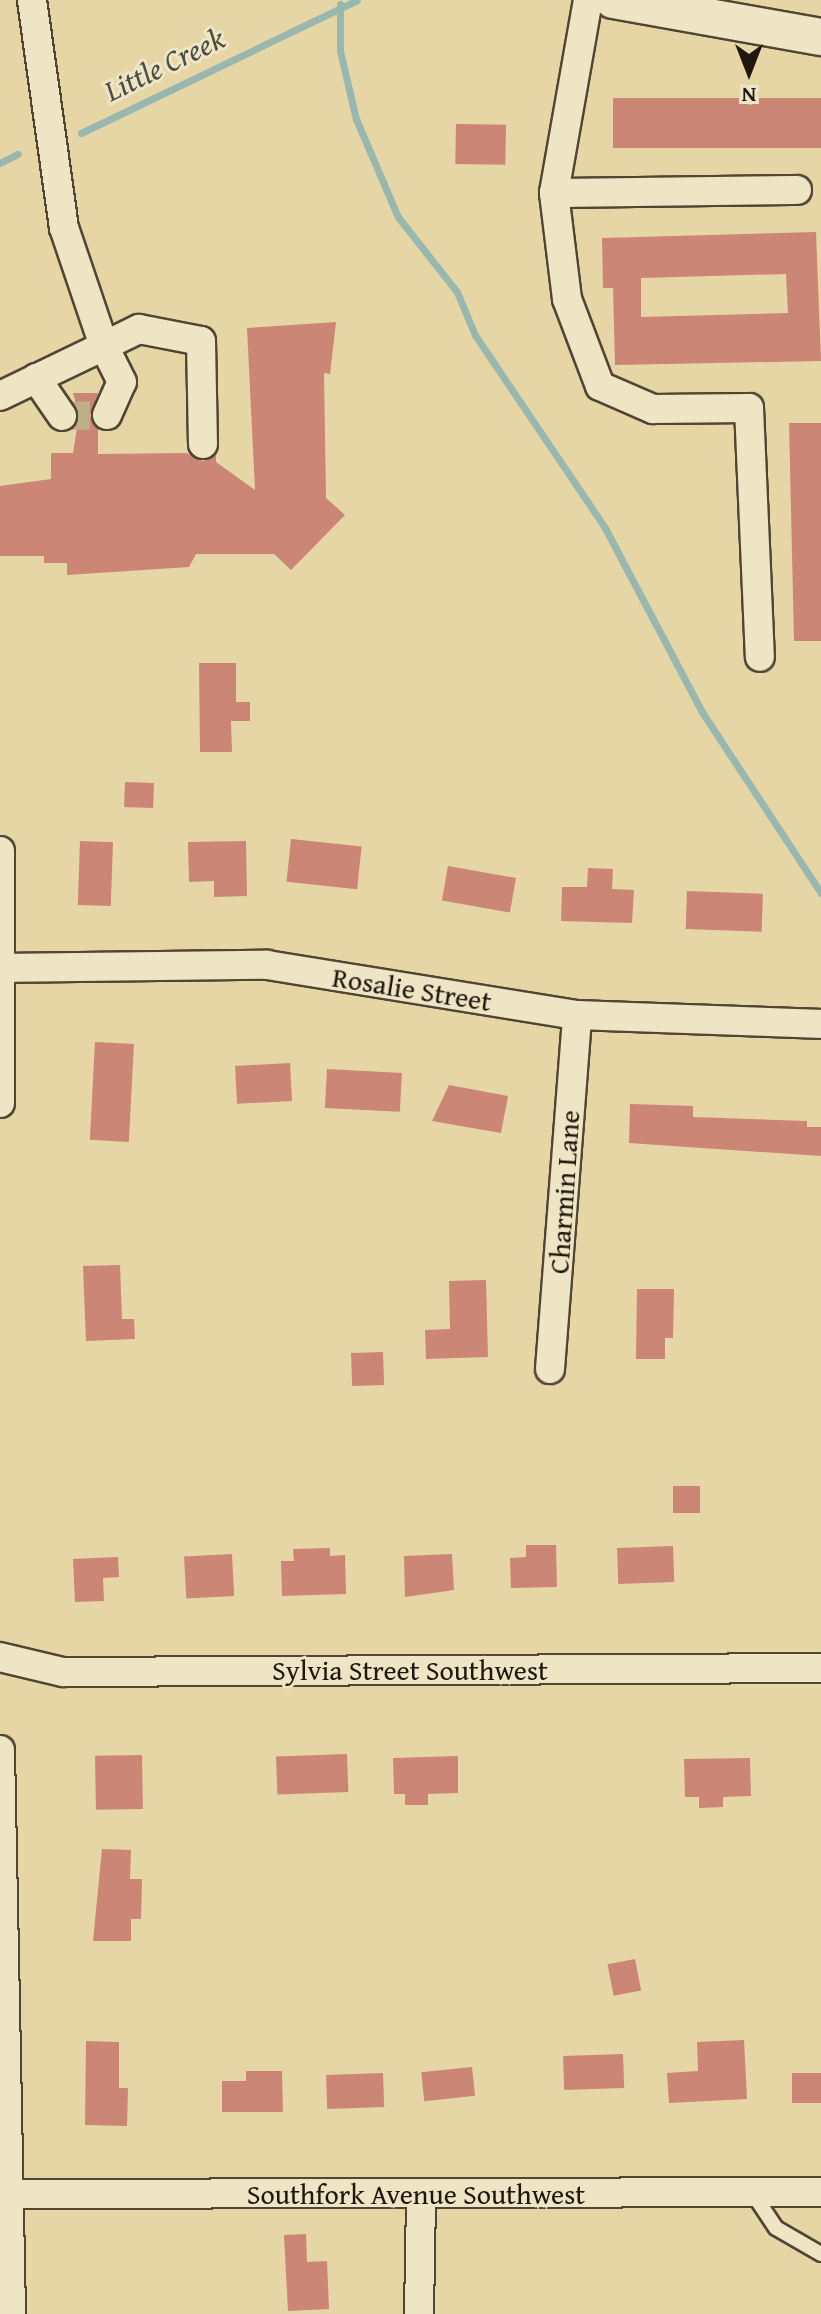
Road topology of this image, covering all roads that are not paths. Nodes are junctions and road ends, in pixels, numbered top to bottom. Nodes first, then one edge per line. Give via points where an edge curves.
1 (32, 0) edge
2 (588, 0) edge
3 (613, 0) edge
4 (821, 37) edge
5 (797, 190) dead end
6 (554, 193) junction
7 (104, 346) junction
8 (36, 378) junction
9 (0, 396) edge
10 (107, 415) dead end
11 (62, 416) dead end
12 (203, 444) dead end
13 (760, 657) dead end
14 (0, 851) edge
15 (3, 968) junction
16 (577, 1015) junction
17 (821, 1024) edge
18 (0, 1103) edge
19 (550, 1369) dead end
20 (0, 1657) edge
21 (821, 1668) edge
22 (0, 1750) edge
23 (752, 2192) junction
24 (821, 2192) edge
25 (10, 2194) junction
26 (421, 2194) junction
27 (821, 2254) edge
28 (11, 2314) edge
29 (419, 2314) edge

1 - 7 street via 60,200
2 - 6 street
3 - 4 street
5 - 6 street
6 - 13 street via 567,299 600,386 653,409 749,408
7 - 8 street
7 - 10 street via 122,382
7 - 12 street via 139,329 201,341
8 - 9 street
8 - 11 street
14 - 15 street
15 - 16 street, Rosalie Street via 267,965
15 - 18 street
16 - 17 street, Rosalie Street
16 - 19 street, Charmin Lane
20 - 21 street, Sylvia Street Southwest via 63,1672
22 - 25 street
23 - 24 street, Southfork Avenue Southwest
23 - 26 street, Southfork Avenue Southwest
23 - 27 lane via 776,2228
25 - 26 street, Southfork Avenue Southwest
25 - 28 street
26 - 29 street

